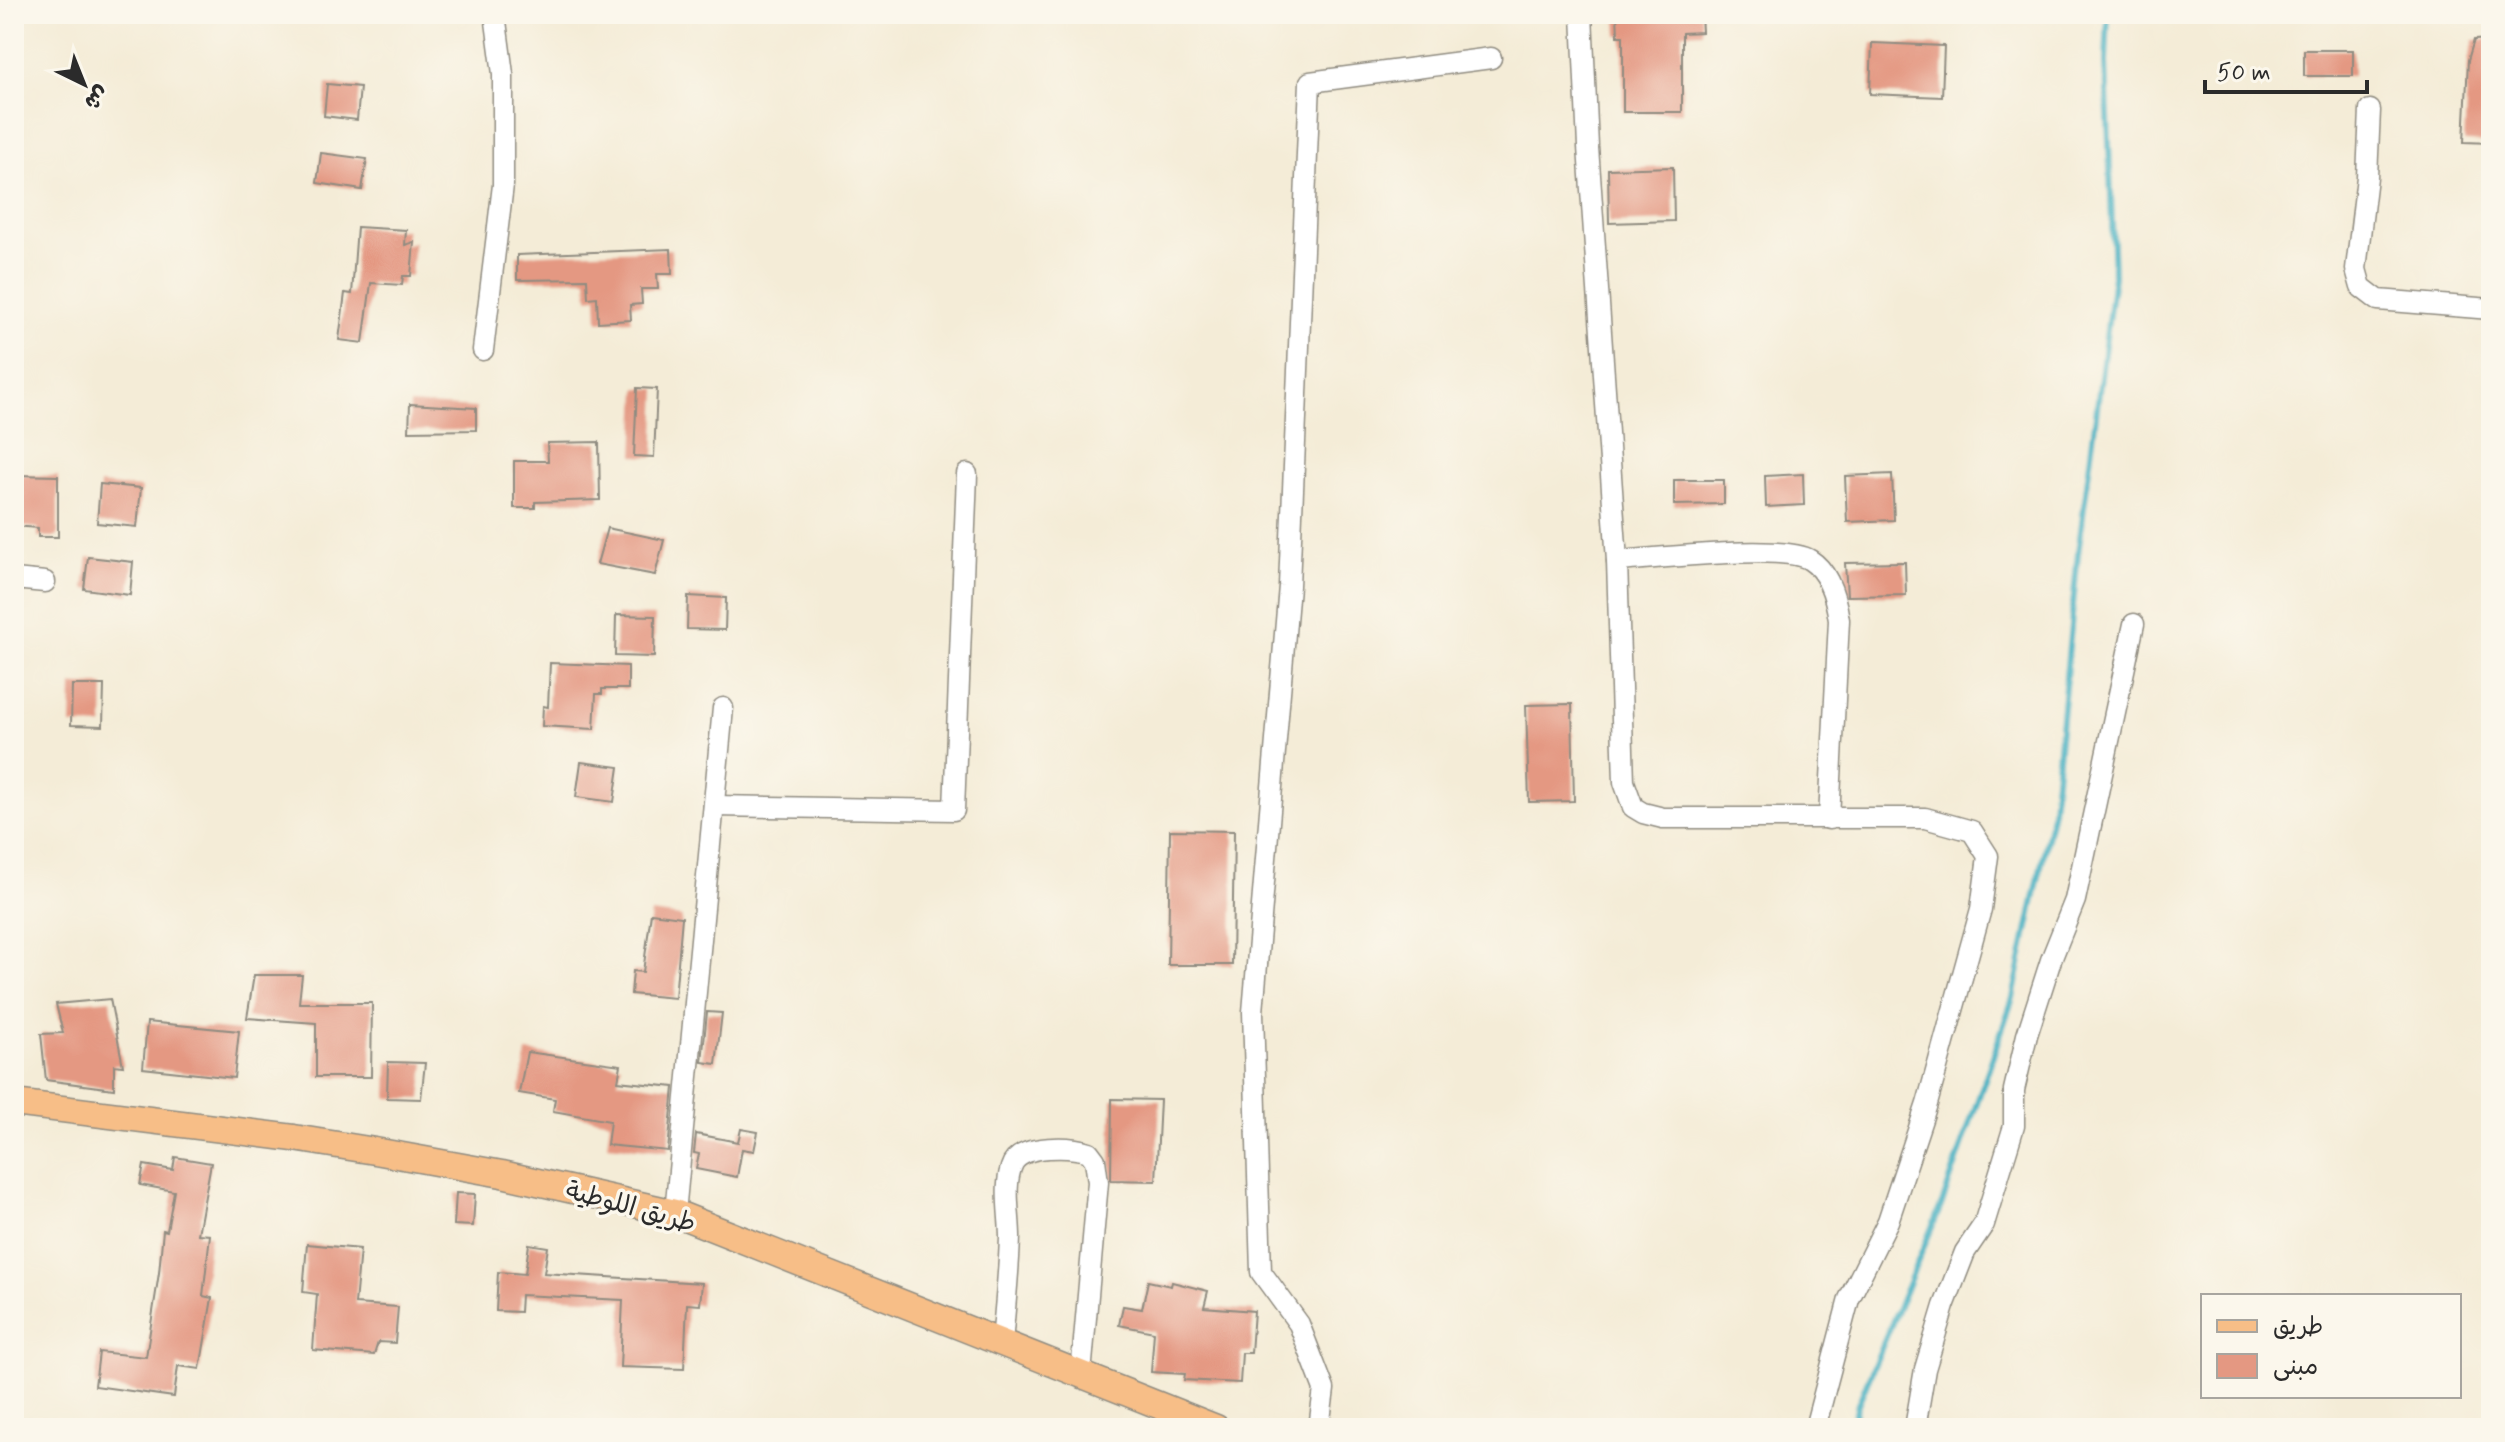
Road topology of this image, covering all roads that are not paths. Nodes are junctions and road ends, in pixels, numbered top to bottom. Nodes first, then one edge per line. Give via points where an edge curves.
1 (495, 14) edge
2 (1582, 14) edge
3 (1491, 58) dead end
4 (2370, 110) dead end
5 (2491, 309) edge
6 (483, 350) dead end
7 (967, 474) dead end
8 (1617, 561) junction
9 (14, 579) edge
10 (45, 582) dead end
11 (2134, 624) dead end
12 (723, 708) dead end
13 (714, 806) junction
14 (1829, 819) junction
15 (14, 1103) edge
16 (675, 1213) junction
17 (1002, 1343) junction
18 (1081, 1374) junction
19 (1216, 1428) edge
20 (1319, 1428) edge
21 (1815, 1428) edge
22 (1915, 1428) edge

1 - 6 street via 503,74 503,185
2 - 8 street
3 - 20 street via 1310,82 1289,586 1253,1012 1261,1272 1299,1324 1324,1389
4 - 5 street via 2356,269 2361,287 2378,300
7 - 13 street via 954,810
8 - 14 street via 1621,739 1624,782 1633,807 1663,818
8 - 14 street via 1774,553 1807,557 1819,566 1839,620
9 - 10 street
11 - 22 street via 2075,900 2027,1035 2014,1090 2014,1126 1984,1224 1965,1252 1944,1306
12 - 13 street
13 - 16 street
14 - 21 street via 1925,818 1972,831 1988,856 1981,909 1927,1104 1888,1221 1849,1299
15 - 16 main road, طريق اللوطية via 375,1151
16 - 17 main road, طريق اللوطية
17 - 18 main road, طريق اللوطية
17 - 18 street via 1012,1164 1036,1149 1089,1152 1098,1182
18 - 19 main road, طريق اللوطية

